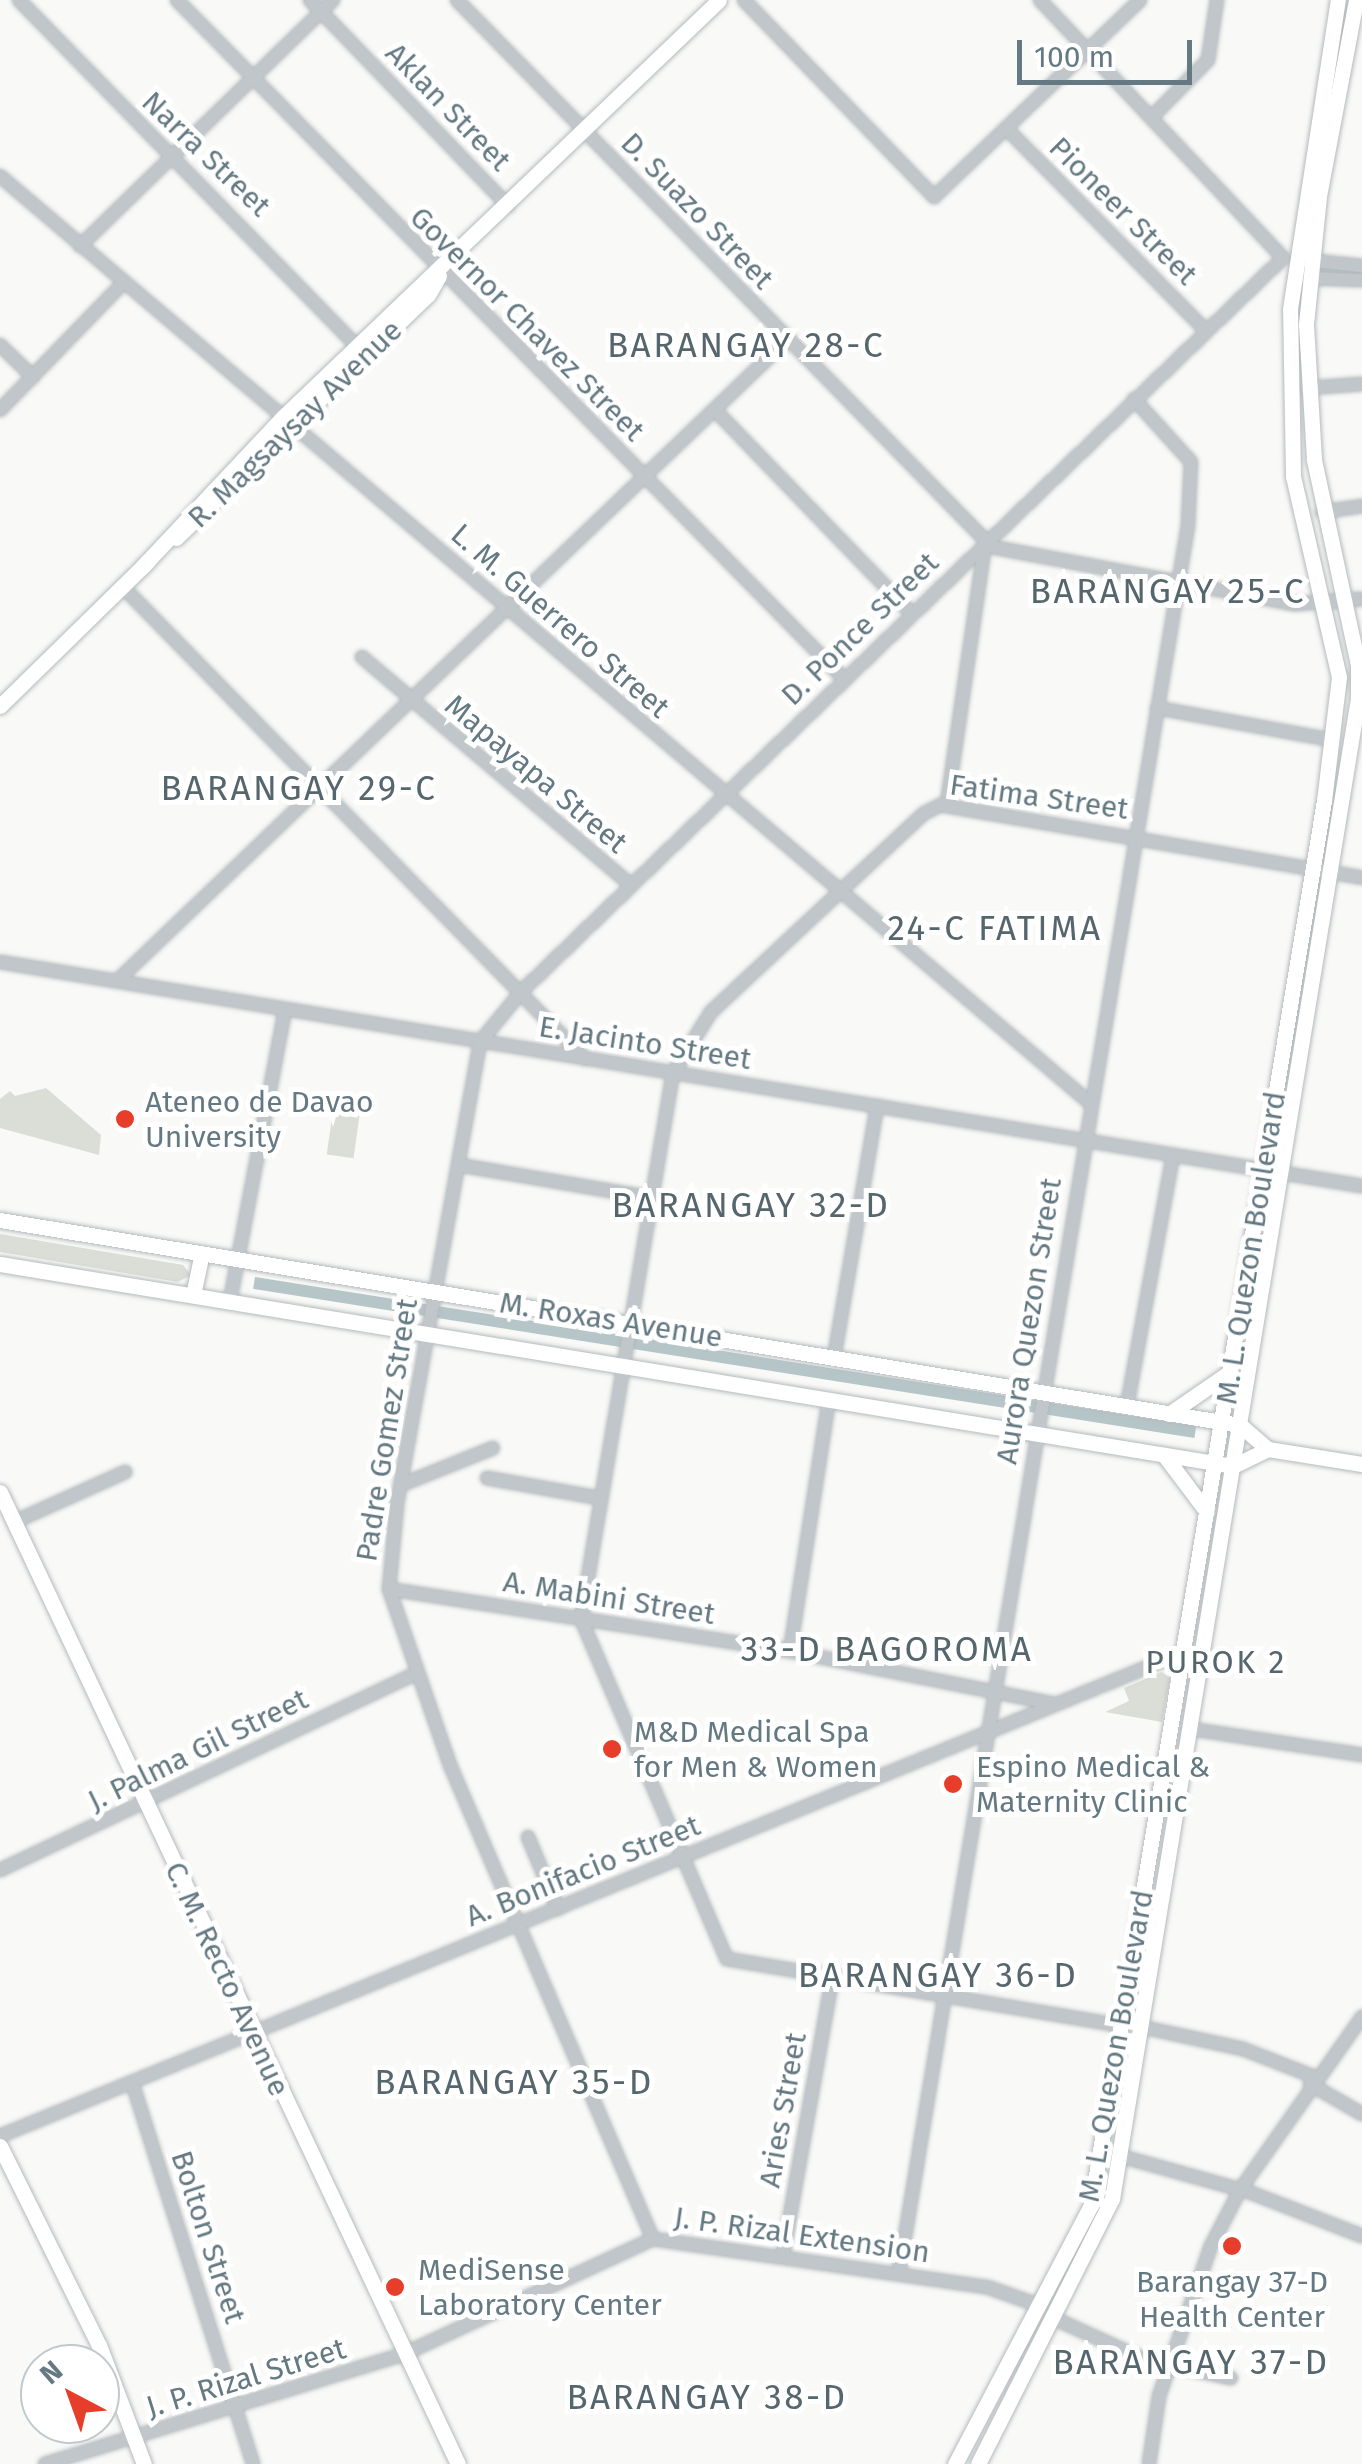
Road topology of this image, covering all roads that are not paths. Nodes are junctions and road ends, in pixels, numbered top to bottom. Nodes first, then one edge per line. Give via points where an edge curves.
1 (19, 0) edge
2 (177, 0) edge
3 (310, 0) edge
4 (333, 0) edge
5 (456, 0) edge
6 (719, 0) edge
7 (744, 0) edge
8 (1040, 0) edge
9 (1140, 0) edge
10 (1218, 0) edge
11 (1338, 0) edge
12 (1359, 0) edge
13 (321, 12) junction
14 (1088, 50) junction
15 (253, 78) junction
16 (1151, 118) junction
17 (1006, 128) junction
18 (585, 131) junction
19 (171, 158) junction
20 (0, 176) edge
21 (508, 206) junction
22 (80, 246) junction
23 (1296, 259) junction
24 (1362, 266) edge
25 (440, 273) junction
26 (1300, 278) junction
27 (1362, 280) edge
28 (123, 283) junction
29 (1205, 330) junction
30 (787, 340) junction
31 (0, 345) edge
32 (357, 346) junction
33 (33, 377) junction
34 (1362, 384) edge
35 (1307, 388) junction
36 (1134, 399) junction
37 (0, 410) edge
38 (714, 410) junction
39 (288, 422) junction
40 (644, 477) junction
41 (1362, 506) edge
42 (1322, 512) junction
43 (986, 542) junction
44 (1178, 584) junction
45 (122, 586) junction
46 (1362, 600) edge
47 (1334, 605) junction
48 (507, 608) junction
49 (912, 614) junction
50 (362, 656) dead end
51 (844, 679) junction
52 (409, 702) junction
53 (0, 706) edge
54 (1157, 708) junction
55 (1332, 740) junction
56 (321, 786) junction
57 (725, 794) junction
58 (947, 804) junction
59 (1136, 836) junction
60 (1313, 865) junction
61 (1330, 869) junction
62 (1362, 878) edge
63 (631, 885) junction
64 (840, 891) junction
65 (0, 962) edge
66 (118, 980) junction
67 (521, 992) junction
68 (284, 1010) junction
69 (480, 1042) junction
70 (585, 1058) junction
71 (673, 1073) junction
72 (1090, 1102) junction
73 (878, 1106) junction
74 (1083, 1140) junction
75 (1173, 1154) junction
76 (459, 1165) junction
77 (1273, 1171) junction
78 (1362, 1186) edge
79 (652, 1198) junction
80 (0, 1220) edge
81 (201, 1256) junction
82 (239, 1262) junction
83 (0, 1264) edge
84 (193, 1296) junction
85 (230, 1302) junction
86 (431, 1312) junction
87 (626, 1345) junction
88 (834, 1358) junction
89 (1231, 1371) junction
90 (1044, 1393) junction
91 (828, 1400) junction
92 (1127, 1406) junction
93 (1169, 1414) junction
94 (1222, 1422) junction
95 (1240, 1425) junction
96 (1037, 1434) junction
97 (493, 1448) dead end
98 (1268, 1449) junction
99 (1164, 1455) junction
100 (1215, 1463) junction
101 (1362, 1464) edge
102 (1233, 1466) junction
103 (125, 1472) dead end
104 (487, 1478) dead end
105 (401, 1485) junction
106 (0, 1492) edge
107 (600, 1498) junction
108 (1207, 1512) junction
109 (14, 1522) junction
110 (389, 1589) junction
111 (581, 1619) junction
112 (790, 1651) junction
113 (1184, 1652) junction
114 (416, 1673) junction
115 (993, 1692) junction
116 (1057, 1704) junction
117 (1191, 1729) junction
118 (986, 1733) junction
119 (1362, 1755) edge
120 (146, 1804) junction
121 (528, 1837) dead end
122 (680, 1858) junction
123 (0, 1870) edge
124 (558, 1908) junction
125 (520, 1925) junction
126 (833, 1974) junction
127 (944, 1994) junction
128 (1362, 2016) edge
129 (1122, 2026) junction
130 (1142, 2027) junction
131 (252, 2033) junction
132 (1313, 2081) junction
133 (132, 2082) junction
134 (1362, 2114) edge
135 (0, 2136) edge
136 (0, 2146) edge
137 (1120, 2156) junction
138 (1240, 2190) junction
139 (1362, 2236) edge
140 (653, 2239) junction
141 (783, 2255) junction
142 (899, 2273) junction
143 (1035, 2304) junction
144 (1051, 2317) junction
145 (404, 2354) junction
146 (1171, 2366) junction
147 (1231, 2378) dead end
148 (235, 2407) junction
149 (136, 2438) junction
150 (45, 2464) edge
151 (144, 2464) edge
152 (253, 2464) edge
153 (458, 2464) edge
154 (955, 2464) edge
155 (978, 2464) edge
156 (1149, 2464) edge

1 - 19 street, Narra Street
2 - 15 street, Governor Chavez Street
3 - 13 street, Aklan Street
4 - 13 street
5 - 18 street, D. Suazo Street
6 - 18 main road, R. Magsaysay Avenue
7 - 17 street via 934,196
8 - 14 street
9 - 14 street
10 - 16 street via 1208,60
11 - 23 main road, M. L. Quezon Boulevard
12 - 23 main road, M. L. Quezon Boulevard
13 - 15 street
13 - 21 street, Aklan Street
14 - 16 street
14 - 17 street
15 - 19 street
15 - 25 street, Governor Chavez Street
16 - 23 street
17 - 29 street, Pioneer Street
18 - 21 main road, R. Magsaysay Avenue
18 - 30 street, D. Suazo Street
19 - 22 street
19 - 32 street, Narra Street
20 - 22 street, L. M. Guerrero Street
21 - 25 main road, R. Magsaysay Avenue
22 - 28 street, L. M. Guerrero Street
23 - 24 street
23 - 26 main road, M. L. Quezon Boulevard
23 - 29 street, D. Ponce Street
25 - 32 main road, R. Magsaysay Avenue
25 - 39 main road, R. Magsaysay Avenue via 428,295
25 - 40 street, Governor Chavez Street
26 - 27 street
26 - 35 main road, M. L. Quezon Boulevard
26 - 47 main road, M. L. Quezon Boulevard via 1293,476
28 - 33 street
28 - 39 street, L. M. Guerrero Street
29 - 36 street, D. Ponce Street
30 - 38 street
30 - 43 street, D. Suazo Street
31 - 33 street
32 - 39 main road, R. Magsaysay Avenue
33 - 37 street
34 - 35 street
35 - 42 main road, M. L. Quezon Boulevard
36 - 43 street, D. Ponce Street
36 - 44 street, Aurora Quezon Street via 1193,469
38 - 40 street
38 - 49 street
39 - 45 main road, R. Magsaysay Avenue
39 - 48 street, L. M. Guerrero Street
40 - 48 street
40 - 51 street, Governor Chavez Street
41 - 42 street
42 - 47 main road, M. L. Quezon Boulevard
43 - 44 street via 1017,556
43 - 49 street, D. Ponce Street
43 - 58 street
44 - 47 street
44 - 54 street, Aurora Quezon Street
45 - 53 main road, R. Magsaysay Avenue
45 - 56 street
46 - 47 street
47 - 55 main road, M. L. Quezon Boulevard via 1338,677
47 - 61 main road, M. L. Quezon Boulevard via 1359,682
48 - 52 street
48 - 57 street, L. M. Guerrero Street
49 - 51 street, D. Ponce Street
50 - 52 street, Mapayapa Street
51 - 57 street, D. Ponce Street
52 - 56 street
52 - 63 street, Mapayapa Street
54 - 55 street
54 - 59 street, Aurora Quezon Street
55 - 60 main road, M. L. Quezon Boulevard
56 - 66 street
56 - 67 street
57 - 63 street, D. Ponce Street
57 - 64 street, L. M. Guerrero Street
58 - 59 street, Fatima Street
58 - 64 street, Fatima Street via 927,810
59 - 60 street, Fatima Street
59 - 72 street, Aurora Quezon Street
60 - 61 street, Fatima Street
60 - 77 main road, M. L. Quezon Boulevard
61 - 62 street, Fatima Street
61 - 77 main road, M. L. Quezon Boulevard
63 - 67 street, D. Ponce Street
64 - 71 street, Fatima Street via 710,1012
64 - 72 street, L. M. Guerrero Street
65 - 66 street, E. Jacinto Street
66 - 68 street, E. Jacinto Street
67 - 69 street, D. Ponce Street
67 - 70 street
68 - 69 street, E. Jacinto Street
68 - 82 street
69 - 70 street, E. Jacinto Street
69 - 76 street, Padre Gomez Street
70 - 71 street, E. Jacinto Street
71 - 73 street, E. Jacinto Street
71 - 79 street
72 - 74 street, Aurora Quezon Street
73 - 74 street, E. Jacinto Street
73 - 88 street
74 - 75 street, E. Jacinto Street
74 - 90 street, Aurora Quezon Street
75 - 77 street, E. Jacinto Street
75 - 92 street
76 - 79 street
76 - 86 street, Padre Gomez Street
77 - 78 street, E. Jacinto Street
77 - 89 main road, M. L. Quezon Boulevard
77 - 95 main road, M. L. Quezon Boulevard
79 - 87 street
80 - 81 main road, M. Roxas Avenue
81 - 82 main road, M. Roxas Avenue
81 - 84 main road
82 - 85 street
82 - 86 main road, M. Roxas Avenue
83 - 84 main road, M. Roxas Avenue
84 - 85 main road, M. Roxas Avenue
85 - 86 main road, M. Roxas Avenue
86 - 87 main road, M. Roxas Avenue
86 - 87 main road, M. Roxas Avenue
86 - 105 street, Padre Gomez Street
87 - 88 main road, M. Roxas Avenue
87 - 91 main road, M. Roxas Avenue
87 - 107 street
88 - 90 main road, M. Roxas Avenue
89 - 93 main road
89 - 94 main road, M. L. Quezon Boulevard
90 - 92 main road, M. Roxas Avenue
90 - 96 street, Aurora Quezon Street
91 - 96 main road, M. Roxas Avenue
91 - 112 street
92 - 93 main road, M. Roxas Avenue
93 - 94 main road, M. Roxas Avenue
94 - 95 main road, M. Roxas Avenue
94 - 100 main road, M. L. Quezon Boulevard
95 - 98 main road
95 - 102 main road, M. L. Quezon Boulevard
96 - 99 main road, M. Roxas Avenue
96 - 115 street, Aurora Quezon Street
97 - 105 street
98 - 101 main road
98 - 102 main road
99 - 100 main road, M. Roxas Avenue
99 - 108 main road
100 - 102 main road, M. Roxas Avenue
100 - 108 main road, M. L. Quezon Boulevard
102 - 117 main road, M. L. Quezon Boulevard
103 - 109 street
104 - 107 street
105 - 110 street, Padre Gomez Street
106 - 109 main road, C. M. Recto Avenue
107 - 111 street
108 - 113 main road, M. L. Quezon Boulevard
109 - 120 main road, C. M. Recto Avenue
110 - 111 street, A. Mabini Street
110 - 114 street, Padre Gomez Street
111 - 112 street, A. Mabini Street
111 - 122 street
112 - 115 street, A. Mabini Street
113 - 116 street, A. Bonifacio Street
113 - 129 main road, M. L. Quezon Boulevard
114 - 120 street, J. Palma Gil Street
114 - 125 street, Padre Gomez Street
115 - 116 street, A. Mabini Street
115 - 118 street, Aurora Quezon Street
116 - 118 street, A. Bonifacio Street
117 - 119 street
117 - 130 main road, M. L. Quezon Boulevard
118 - 122 street, A. Bonifacio Street
118 - 127 street, Aurora Quezon Street
120 - 123 street, J. Palma Gil Street
120 - 131 main road, C. M. Recto Avenue
121 - 124 street
122 - 124 street, A. Bonifacio Street
122 - 126 street via 728,1959
124 - 125 street, A. Bonifacio Street
125 - 131 street, A. Bonifacio Street
125 - 140 street, Padre Gomez Street
126 - 127 street
126 - 141 street, Aries Street
127 - 129 street
127 - 142 street, Aurora Quezon Street
128 - 132 street
129 - 143 main road, M. L. Quezon Boulevard via 1091,2204
130 - 132 street via 1243,2049
130 - 137 main road, M. L. Quezon Boulevard
131 - 133 street, A. Bonifacio Street
131 - 145 main road, C. M. Recto Avenue
132 - 134 street
132 - 138 street
133 - 135 street, A. Bonifacio Street
133 - 148 street, Bolton Street
136 - 149 main road via 99,2345
137 - 138 street
137 - 144 main road, M. L. Quezon Boulevard via 1093,2244
138 - 139 street
138 - 146 street via 1211,2246
140 - 141 street, J. P. Rizal Extension
140 - 145 street, J. P. Rizal Extension
141 - 142 street, J. P. Rizal Extension
142 - 143 street, J. P. Rizal Extension via 986,2287
143 - 154 main road, M. L. Quezon Boulevard
144 - 146 street
144 - 155 main road, M. L. Quezon Boulevard
145 - 148 street, J. P. Rizal Street
145 - 153 main road, C. M. Recto Avenue
146 - 147 street
146 - 156 street via 1156,2407
148 - 149 street, J. P. Rizal Street
148 - 152 street, Bolton Street
149 - 150 street, J. P. Rizal Street
149 - 151 main road

